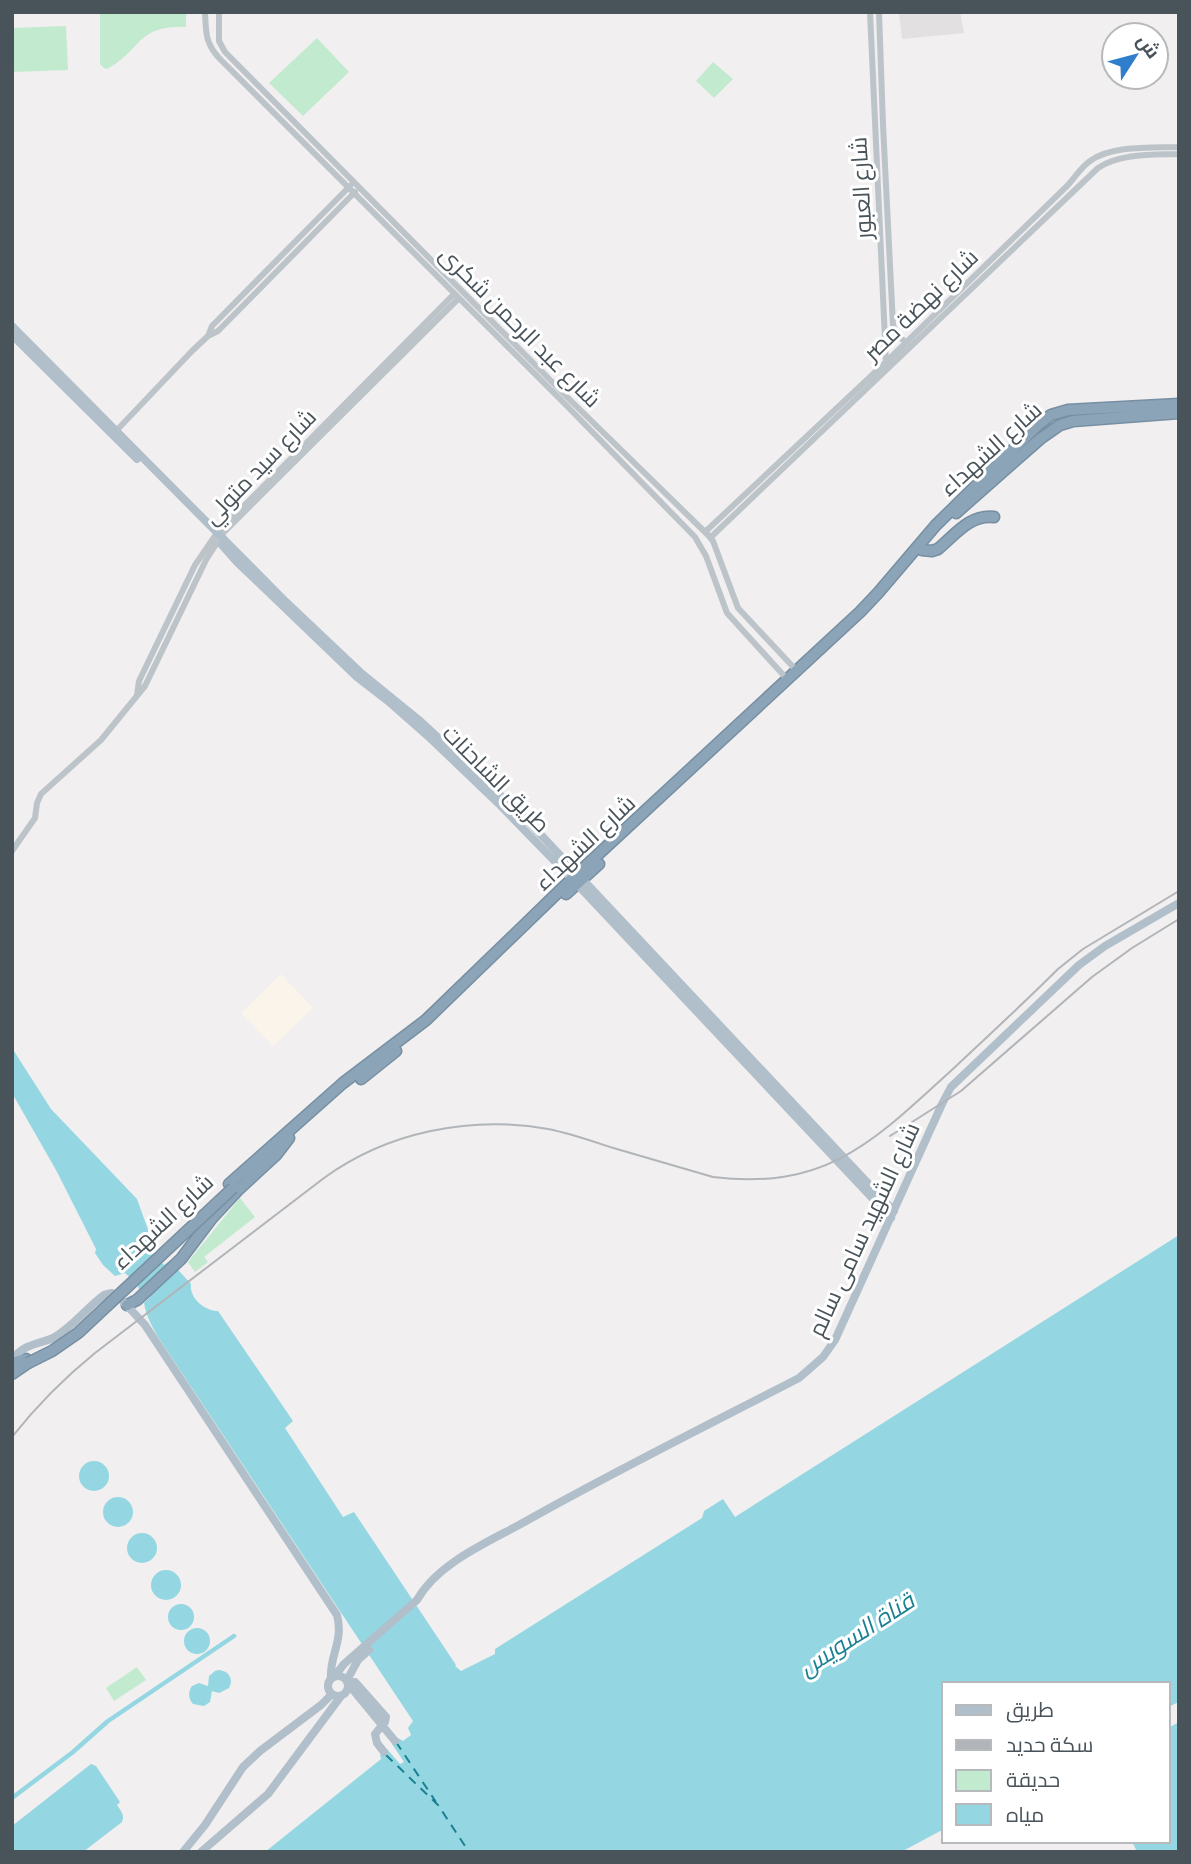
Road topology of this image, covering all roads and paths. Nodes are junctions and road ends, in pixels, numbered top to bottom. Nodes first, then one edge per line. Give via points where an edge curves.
1 (205, 12) edge
2 (219, 12) edge
3 (870, 12) edge
4 (879, 12) edge
5 (238, 65) junction
6 (236, 75) junction
7 (251, 79) junction
8 (877, 79) junction
9 (246, 86) junction
10 (307, 141) junction
11 (1175, 151) edge
12 (1159, 152) junction
13 (354, 188) junction
14 (398, 227) junction
15 (393, 233) junction
16 (883, 282) junction
17 (891, 282) junction
18 (456, 296) junction
19 (12, 326) edge
20 (12, 335) edge
21 (907, 342) junction
22 (886, 362) junction
23 (1179, 404) edge
24 (1179, 414) edge
25 (1045, 419) junction
26 (1054, 429) junction
27 (117, 430) junction
28 (1031, 431) junction
29 (1040, 439) junction
30 (619, 453) junction
31 (628, 462) junction
32 (152, 470) junction
33 (732, 511) junction
34 (994, 517) dead end
35 (705, 532) junction
36 (218, 537) junction
37 (710, 537) junction
38 (922, 550) junction
39 (727, 580) junction
40 (716, 585) junction
41 (732, 594) junction
42 (721, 597) junction
43 (787, 660) junction
44 (777, 668) junction
45 (796, 670) junction
46 (787, 679) junction
47 (655, 806) junction
48 (12, 851) edge
49 (578, 879) junction
50 (1179, 903) edge
51 (289, 1138) junction
52 (231, 1186) junction
53 (892, 1214) junction
54 (135, 1302) junction
55 (13, 1367) edge
56 (357, 1657) junction
57 (332, 1678) junction
58 (348, 1683) junction
59 (336, 1695) junction
60 (382, 1726) junction
61 (395, 1741) dead end
62 (384, 1752) dead end
63 (183, 1852) edge
64 (201, 1852) edge

1 - 6 street, شارع عبد الرحمن شكرى via 208,43
2 - 5 street, شارع عبد الرحمن شكرى via 219,41
3 - 8 street, شارع العبور
4 - 8 street, شارع العبور
5 - 6 street via 240,73
5 - 7 street, شارع عبد الرحمن شكرى
6 - 9 street, شارع عبد الرحمن شكرى
7 - 9 street
7 - 10 street, شارع عبد الرحمن شكرى
8 - 16 street, شارع العبور
8 - 17 street, شارع العبور
9 - 10 street, شارع عبد الرحمن شكرى
10 - 13 street, شارع عبد الرحمن شكرى
11 - 12 street, شارع نهضة مصر
12 - 21 street, شارع نهضة مصر via 1111,152 1087,163
12 - 33 street, شارع نهضة مصر via 1116,159 1094,172
13 - 14 street, شارع عبد الرحمن شكرى
13 - 15 street, شارع عبد الرحمن شكرى
13 - 27 street
14 - 15 street
14 - 30 street, شارع عبد الرحمن شكرى
15 - 18 street, شارع عبد الرحمن شكرى
16 - 17 street
16 - 22 street, شارع العبور
17 - 21 street, شارع العبور via 895,331
18 - 30 street, شارع عبد الرحمن شكرى
18 - 36 street, شارع سيد متولي
19 - 27 main road
20 - 32 main road
21 - 22 street, شارع نهضة مصر
22 - 33 street, شارع نهضة مصر
23 - 25 highway, شارع الشهداء via 1069,410
24 - 26 highway, شارع الشهداء via 1073,421
25 - 26 highway
25 - 28 highway, شارع الشهداء
26 - 29 highway, شارع الشهداء
27 - 32 main road
28 - 29 highway
28 - 45 highway, شارع الشهداء via 936,525 860,612
29 - 38 highway, شارع الشهداء
30 - 31 street, شارع عبد الرحمن شكرى
31 - 35 street, شارع عبد الرحمن شكرى
31 - 40 street, شارع عبد الرحمن شكرى via 700,543
32 - 36 main road, طريق الشاحنات
33 - 35 street, شارع نهضة مصر
33 - 37 street, شارع نهضة مصر
34 - 38 highway via 975,519 938,549
35 - 37 street, شارع عبد الرحمن شكرى
36 - 48 street, شارع سيد متولي via 195,565 139,681 137,695 101,740 41,794 35,818
36 - 49 main road, طريق الشاحنات via 237,562 348,668 511,810
37 - 39 street, شارع عبد الرحمن شكرى
38 - 47 highway, شارع الشهداء via 873,607
39 - 40 street
39 - 41 street, شارع عبد الرحمن شكرى
40 - 42 street, شارع عبد الرحمن شكرى
41 - 42 street
41 - 43 street, شارع عبد الرحمن شكرى via 741,612
42 - 44 street, شارع عبد الرحمن شكرى via 730,618
43 - 44 street
43 - 45 street, شارع عبد الرحمن شكرى
44 - 46 street, شارع عبد الرحمن شكرى
45 - 46 highway, شارع الشهداء
46 - 47 highway, شارع الشهداء
47 - 49 highway, شارع الشهداء
49 - 51 highway, شارع الشهداء via 428,1026
49 - 52 highway, شارع الشهداء via 426,1020 344,1083
49 - 53 main road, طريق الشاحنات
50 - 53 main road, شارع الشهيد سامى سالم via 1079,965 957,1080
51 - 52 highway, شارع الشهداء
51 - 54 highway via 212,1217 181,1259
52 - 55 highway, شارع الشهداء, bridge via 75,1329
53 - 56 main road, شارع الشهيد سامى سالم via 835,1340 807,1372 449,1565 430,1589
54 - 55 main road via 104,1294 63,1331 18,1352
54 - 57 main road via 145,1325 337,1615 339,1638
56 - 57 main road
56 - 58 main road
57 - 58 main road via 341,1676
57 - 59 main road via 328,1686
58 - 59 main road via 346,1692
58 - 60 main road
59 - 63 main road via 243,1767
59 - 64 main road via 268,1794
60 - 61 main road
60 - 62 main road via 375,1738

